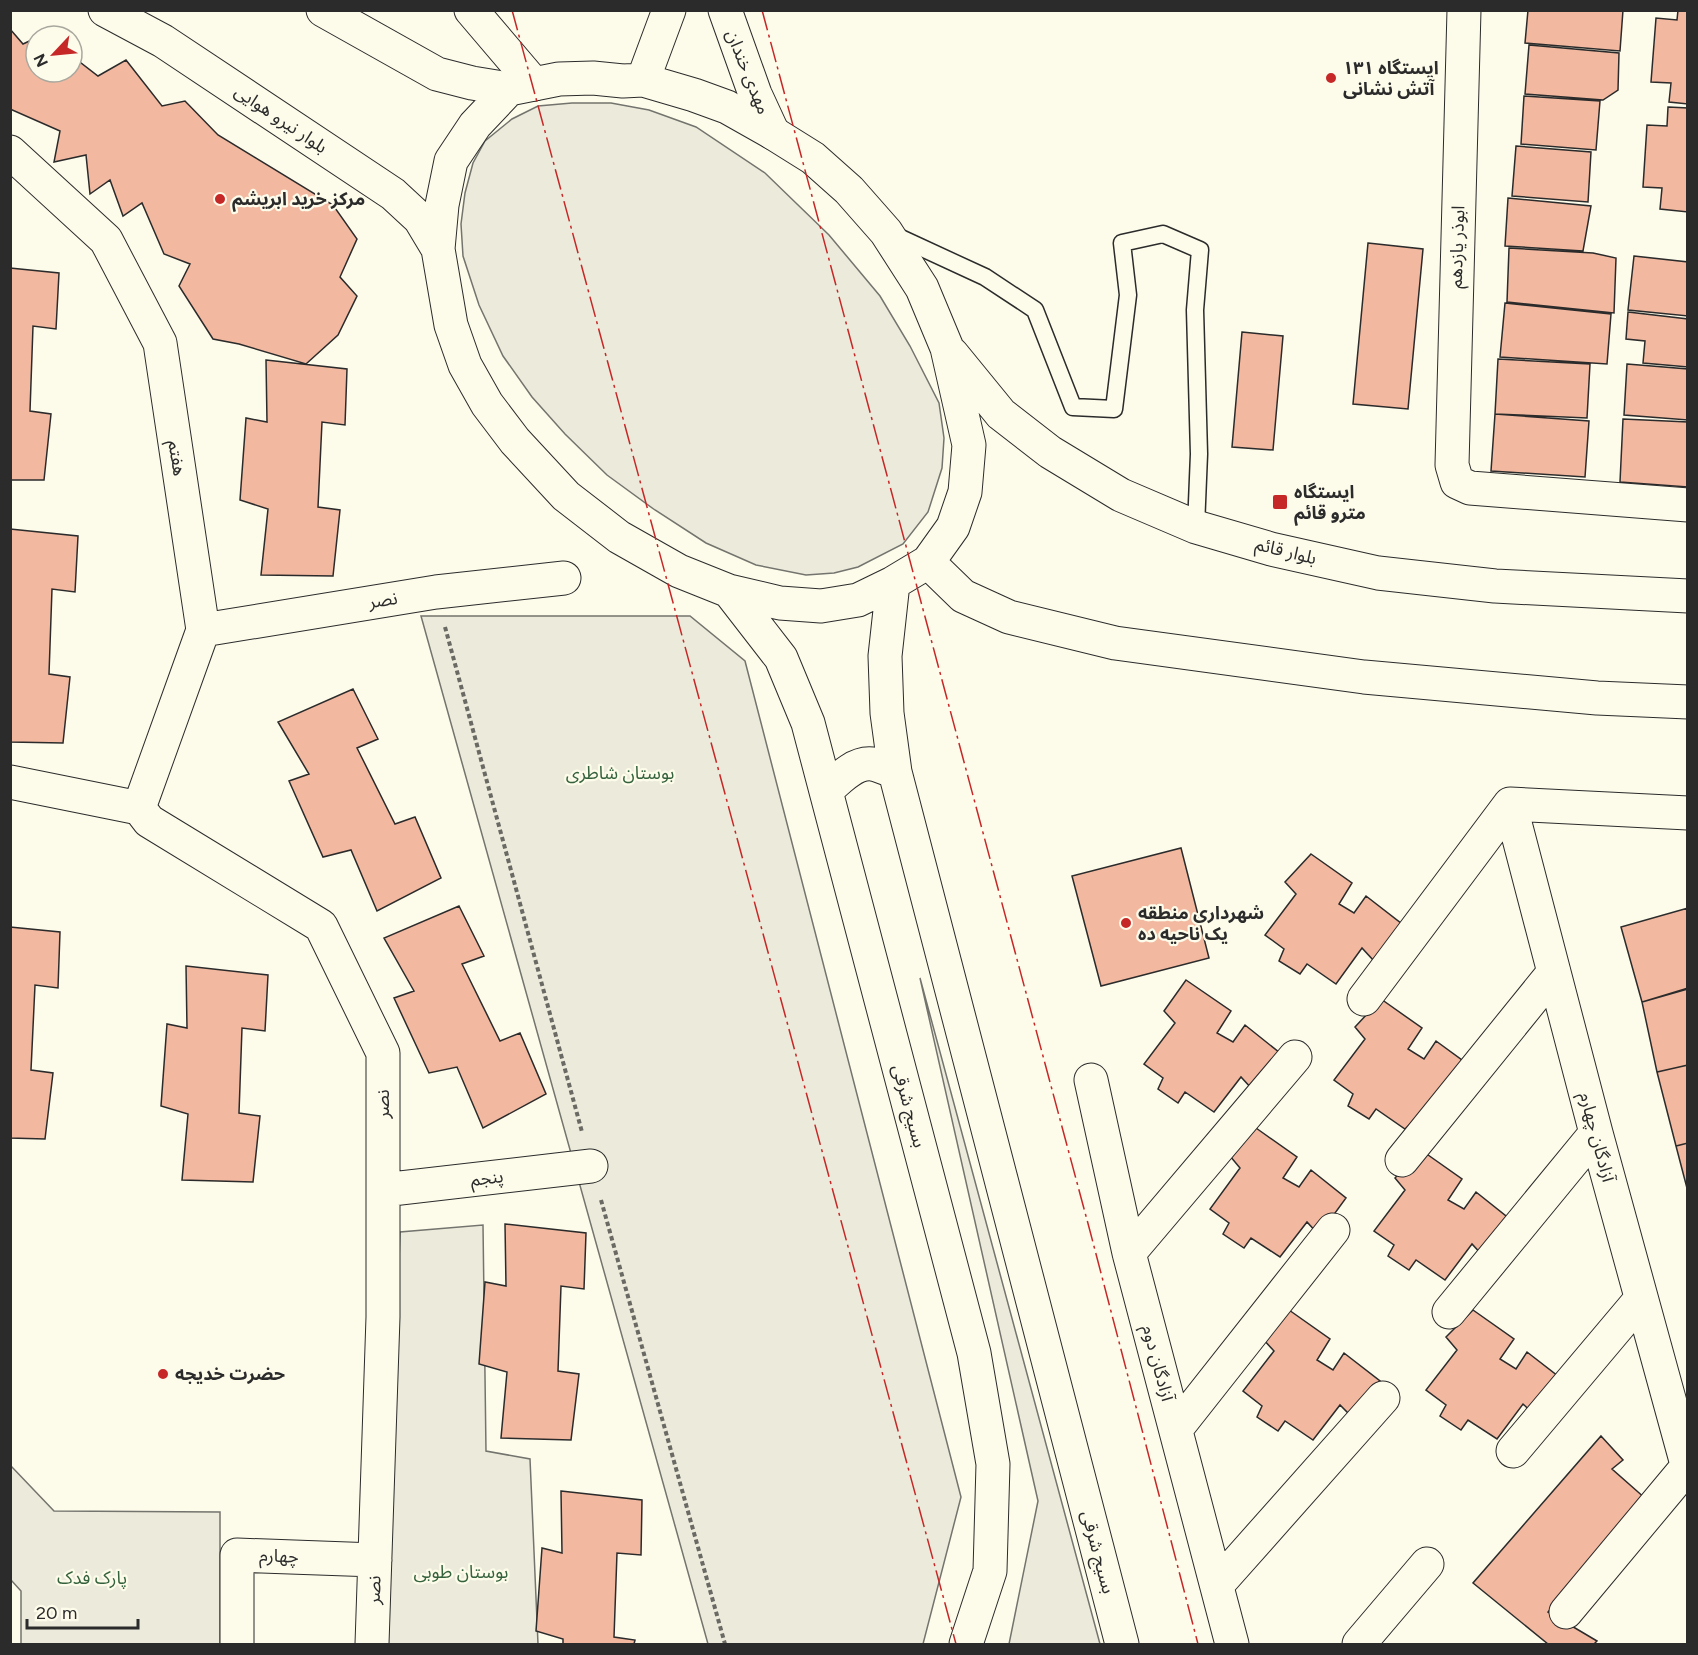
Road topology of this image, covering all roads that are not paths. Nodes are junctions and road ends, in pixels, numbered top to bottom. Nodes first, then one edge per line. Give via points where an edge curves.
1 (105, 10) edge
2 (323, 10) edge
3 (471, 10) edge
4 (669, 10) edge
5 (725, 10) edge
6 (1464, 10) edge
7 (643, 80) junction
8 (522, 86) junction
9 (773, 133) junction
10 (10, 152) edge
11 (886, 232) junction
12 (438, 249) junction
13 (947, 348) junction
14 (1688, 505) edge
15 (1196, 527) junction
16 (928, 562) junction
17 (564, 579) dead end
18 (893, 584) junction
19 (729, 591) junction
20 (1688, 597) edge
21 (203, 630) junction
22 (1688, 702) edge
23 (896, 772) junction
24 (10, 782) edge
25 (826, 791) junction
26 (1510, 804) junction
27 (139, 808) junction
28 (1688, 813) edge
29 (1554, 972) junction
30 (1364, 999) dead end
31 (1295, 1057) dead end
32 (1091, 1080) dead end
33 (1596, 1133) junction
34 (1402, 1160) dead end
35 (591, 1166) road end
36 (383, 1190) junction
37 (1333, 1230) dead end
38 (1129, 1253) junction
39 (1641, 1299) junction
40 (1449, 1312) dead end
41 (1383, 1398) dead end
42 (1176, 1429) junction
43 (1512, 1450) dead end
44 (1687, 1467) edge
45 (375, 1560) junction
46 (1427, 1564) dead end
47 (1217, 1585) junction
48 (1566, 1612) dead end
49 (237, 1644) edge
50 (372, 1644) edge
51 (966, 1644) edge
52 (1122, 1644) edge
53 (1232, 1644) edge
54 (1359, 1644) edge

1 - 12 street, بلوار نیرو هوایی via 164,41 393,194 420,219
2 - 8 street via 437,74 472,83
3 - 8 street
4 - 7 street
5 - 9 street, مهدی خندان
6 - 14 street, ابوذر یازدهم via 1452,465 1458,482 1470,488
7 - 8 street via 559,79
7 - 9 street via 727,106
8 - 12 street via 475,124 452,161
9 - 11 street via 813,158 849,190
10 - 21 street, هفتم via 106,240 160,343
11 - 13 street via 922,288
11 - 15 lane via 986,277 1035,310 1073,407 1114,409 1128,295 1122,243 1163,234 1200,250 1195,310 1199,454
12 - 19 street via 452,325 465,364 487,404 515,441 566,496 619,537 680,571
13 - 15 street, بلوار قائم via 1001,414 1050,452 1121,495
13 - 16 street via 969,445 965,492 953,527
15 - 20 street, بلوار قائم via 1378,573
16 - 18 street
16 - 22 street via 963,596 1009,617 1115,643 1364,677 1597,698
17 - 21 street, نصر via 436,592
18 - 19 street via 858,600 821,606 780,603
18 - 23 street, بسیج شرقی via 885,657 887,713
19 - 25 street, بسیج شرقی via 781,658 808,723
21 - 27 street, هفتم
23 - 25 street via 871,764 856,767
23 - 52 street, بسیج شرقی
24 - 27 street
25 - 51 street, بسیج شرقی via 974,1353 993,1464 990,1571
26 - 28 street
26 - 29 street, آزادگان چهارم
26 - 30 street
27 - 36 street, نصر via 149,821 321,926 383,1053
29 - 33 street, آزادگان چهارم
29 - 34 street
31 - 38 street
32 - 38 street, آزادگان دوم
33 - 39 street, آزادگان چهارم
33 - 40 street
35 - 36 street, پنجم
36 - 45 street, نصر
37 - 42 street
38 - 42 street, آزادگان دوم
39 - 43 street
39 - 44 street, آزادگان چهارم
41 - 47 street
42 - 47 street, آزادگان دوم
44 - 48 street
45 - 49 street, چهارم via 237,1555
45 - 50 street, نصر
46 - 54 street
47 - 53 street, آزادگان دوم

